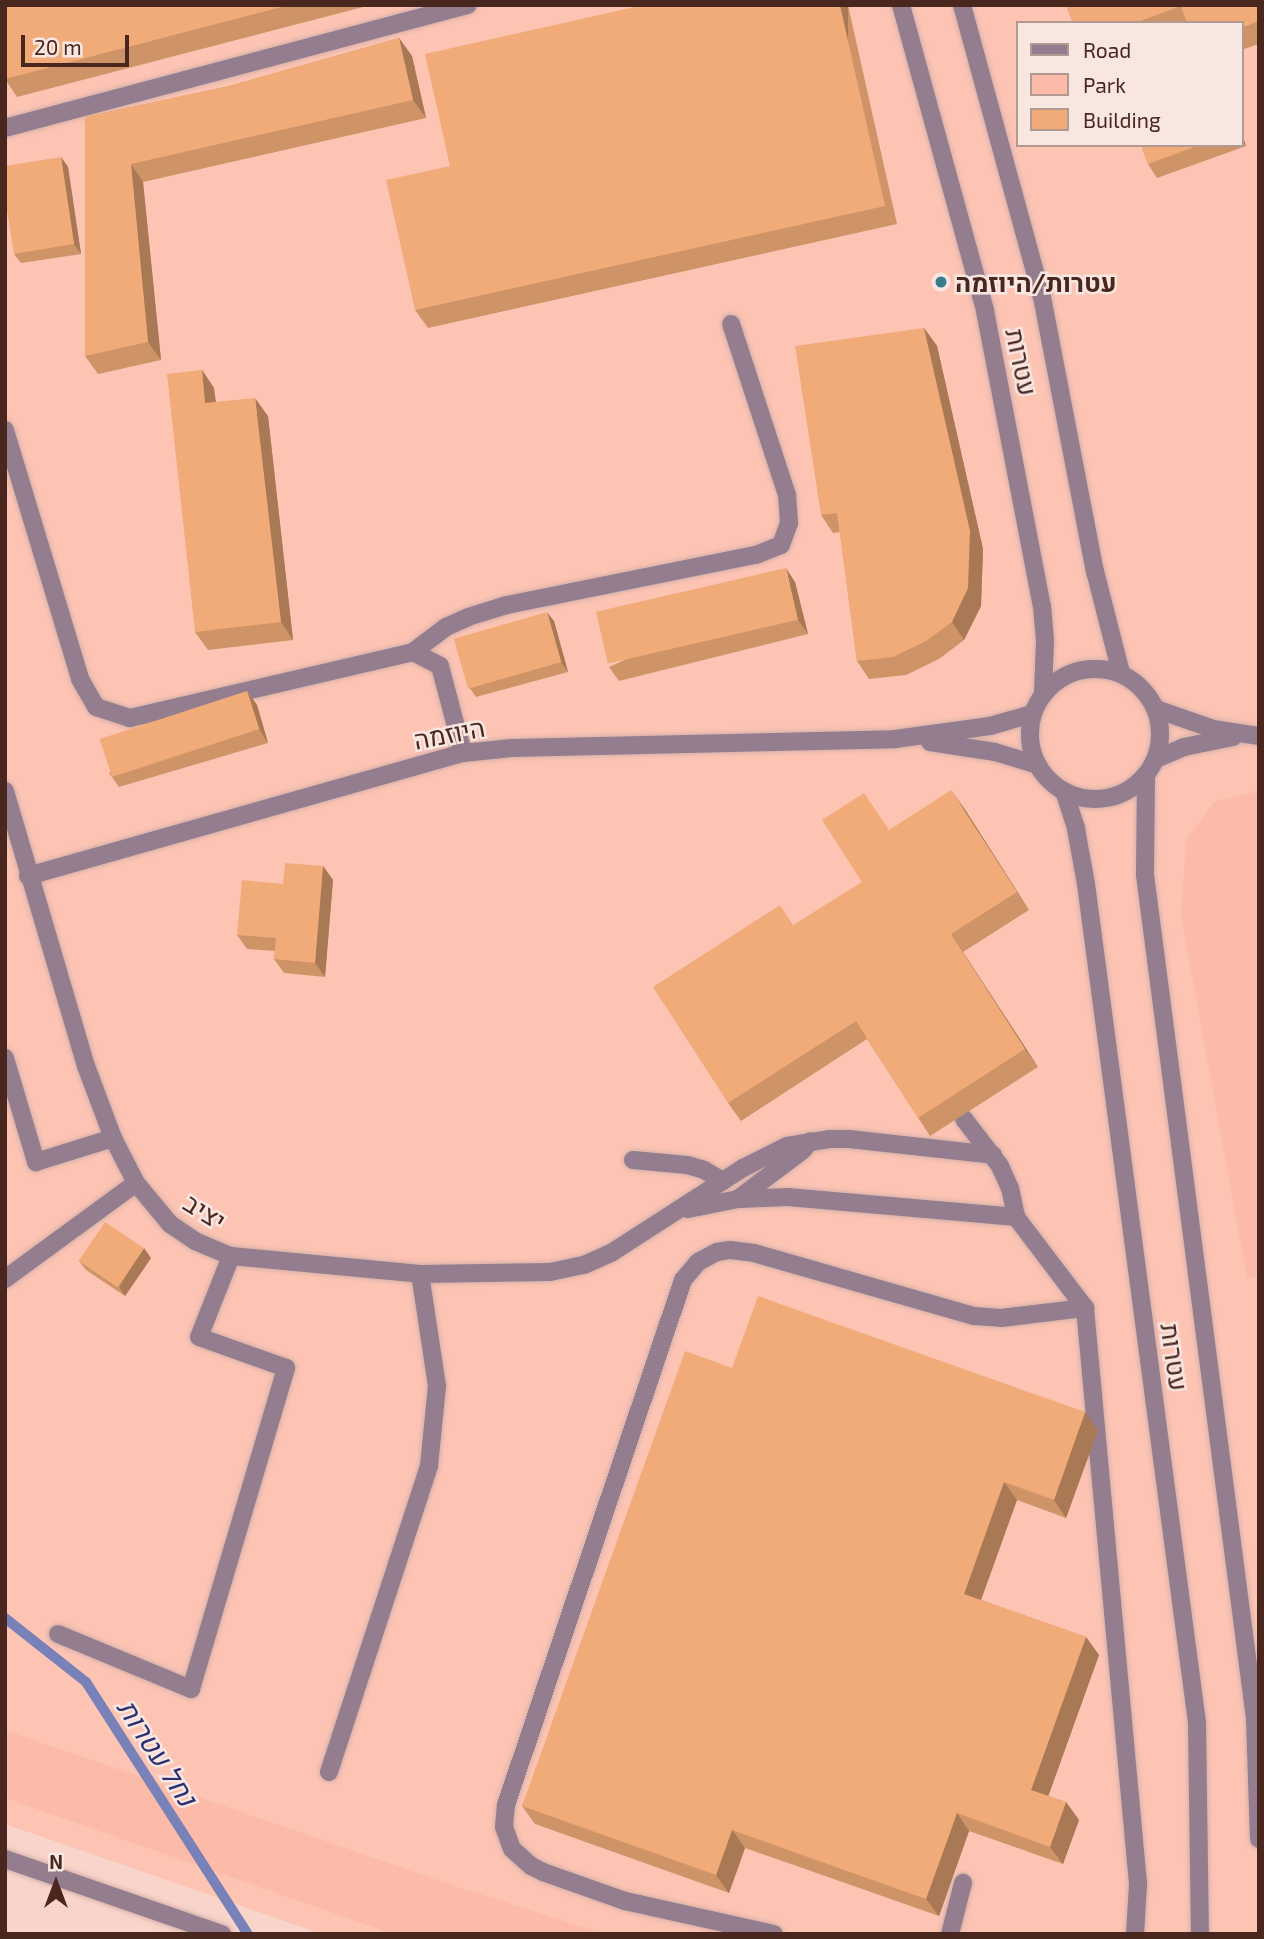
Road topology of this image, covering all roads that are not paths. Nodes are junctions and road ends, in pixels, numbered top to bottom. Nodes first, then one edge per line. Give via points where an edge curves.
1 (468, 5) edge
2 (901, 5) edge
3 (962, 5) edge
4 (5, 128) edge
5 (731, 324) dead end
6 (5, 430) edge
7 (413, 652) junction
8 (1121, 673) junction
9 (1043, 694) junction
10 (1156, 709) junction
11 (1032, 714) junction
12 (1253, 736) edge
13 (895, 739) junction
14 (463, 753) junction
15 (1156, 759) junction
16 (1038, 765) junction
17 (1146, 776) junction
18 (5, 790) edge
19 (1065, 792) junction
20 (12, 845) edge
21 (28, 876) junction
22 (5, 1058) edge
23 (964, 1119) edge
24 (113, 1138) junction
25 (810, 1141) junction
26 (993, 1155) junction
27 (633, 1160) dead end
28 (723, 1181) junction
29 (136, 1183) junction
30 (737, 1199) junction
31 (1016, 1217) junction
32 (662, 1219) junction
33 (231, 1256) junction
34 (420, 1274) junction
35 (5, 1279) edge
36 (1085, 1308) junction
37 (58, 1634) dead end
38 (329, 1772) dead end
39 (1259, 1839) edge
40 (5, 1859) edge
41 (963, 1883) dead end
42 (222, 1934) edge
43 (774, 1934) edge
44 (950, 1934) edge
45 (1135, 1934) edge
46 (1200, 1934) edge

1 - 4 street
2 - 9 street, עטרות via 988,324 1042,606
3 - 8 street, עטרות via 1042,297 1095,570
5 - 7 street via 787,495 789,523 781,545 756,555 507,605 446,627
6 - 7 street via 80,680 96,707 130,718
7 - 14 street via 440,666
8 - 9 street via 1079,670
8 - 10 street via 1136,682
9 - 11 street
10 - 12 street via 1213,729
10 - 15 street via 1161,742
11 - 13 street, היוזמה via 968,730
11 - 16 street via 1029,732
12 - 15 street via 1184,747
13 - 14 street, היוזמה
13 - 16 street, היוזמה via 995,752
14 - 21 street, היוזמה
15 - 17 street
16 - 19 street
17 - 19 street via 1129,790 1108,798 1086,799
17 - 39 street, עטרות via 1144,875 1255,1719
18 - 20 street, יציב
19 - 46 street, עטרות via 1086,884 1197,1723
20 - 21 street, יציב
21 - 24 street, יציב
22 - 24 street via 36,1162
23 - 26 street
24 - 29 street, יציב
25 - 26 street via 849,1139
25 - 28 street via 764,1156
25 - 30 street
26 - 31 street via 1010,1188
27 - 28 street via 687,1165
28 - 32 street
29 - 33 street, יציב via 170,1224
29 - 35 street
30 - 31 street via 807,1198
30 - 32 street
31 - 36 street
32 - 34 street, יציב via 584,1265 550,1272
33 - 34 street, יציב
33 - 37 street via 199,1337 286,1368 191,1689
34 - 38 street via 437,1386 429,1466
36 - 43 street via 1001,1318 974,1316 730,1250 698,1262 683,1280 506,1805 503,1827 512,1849 543,1872 625,1901
36 - 45 street via 1138,1884
40 - 42 street
41 - 44 street

